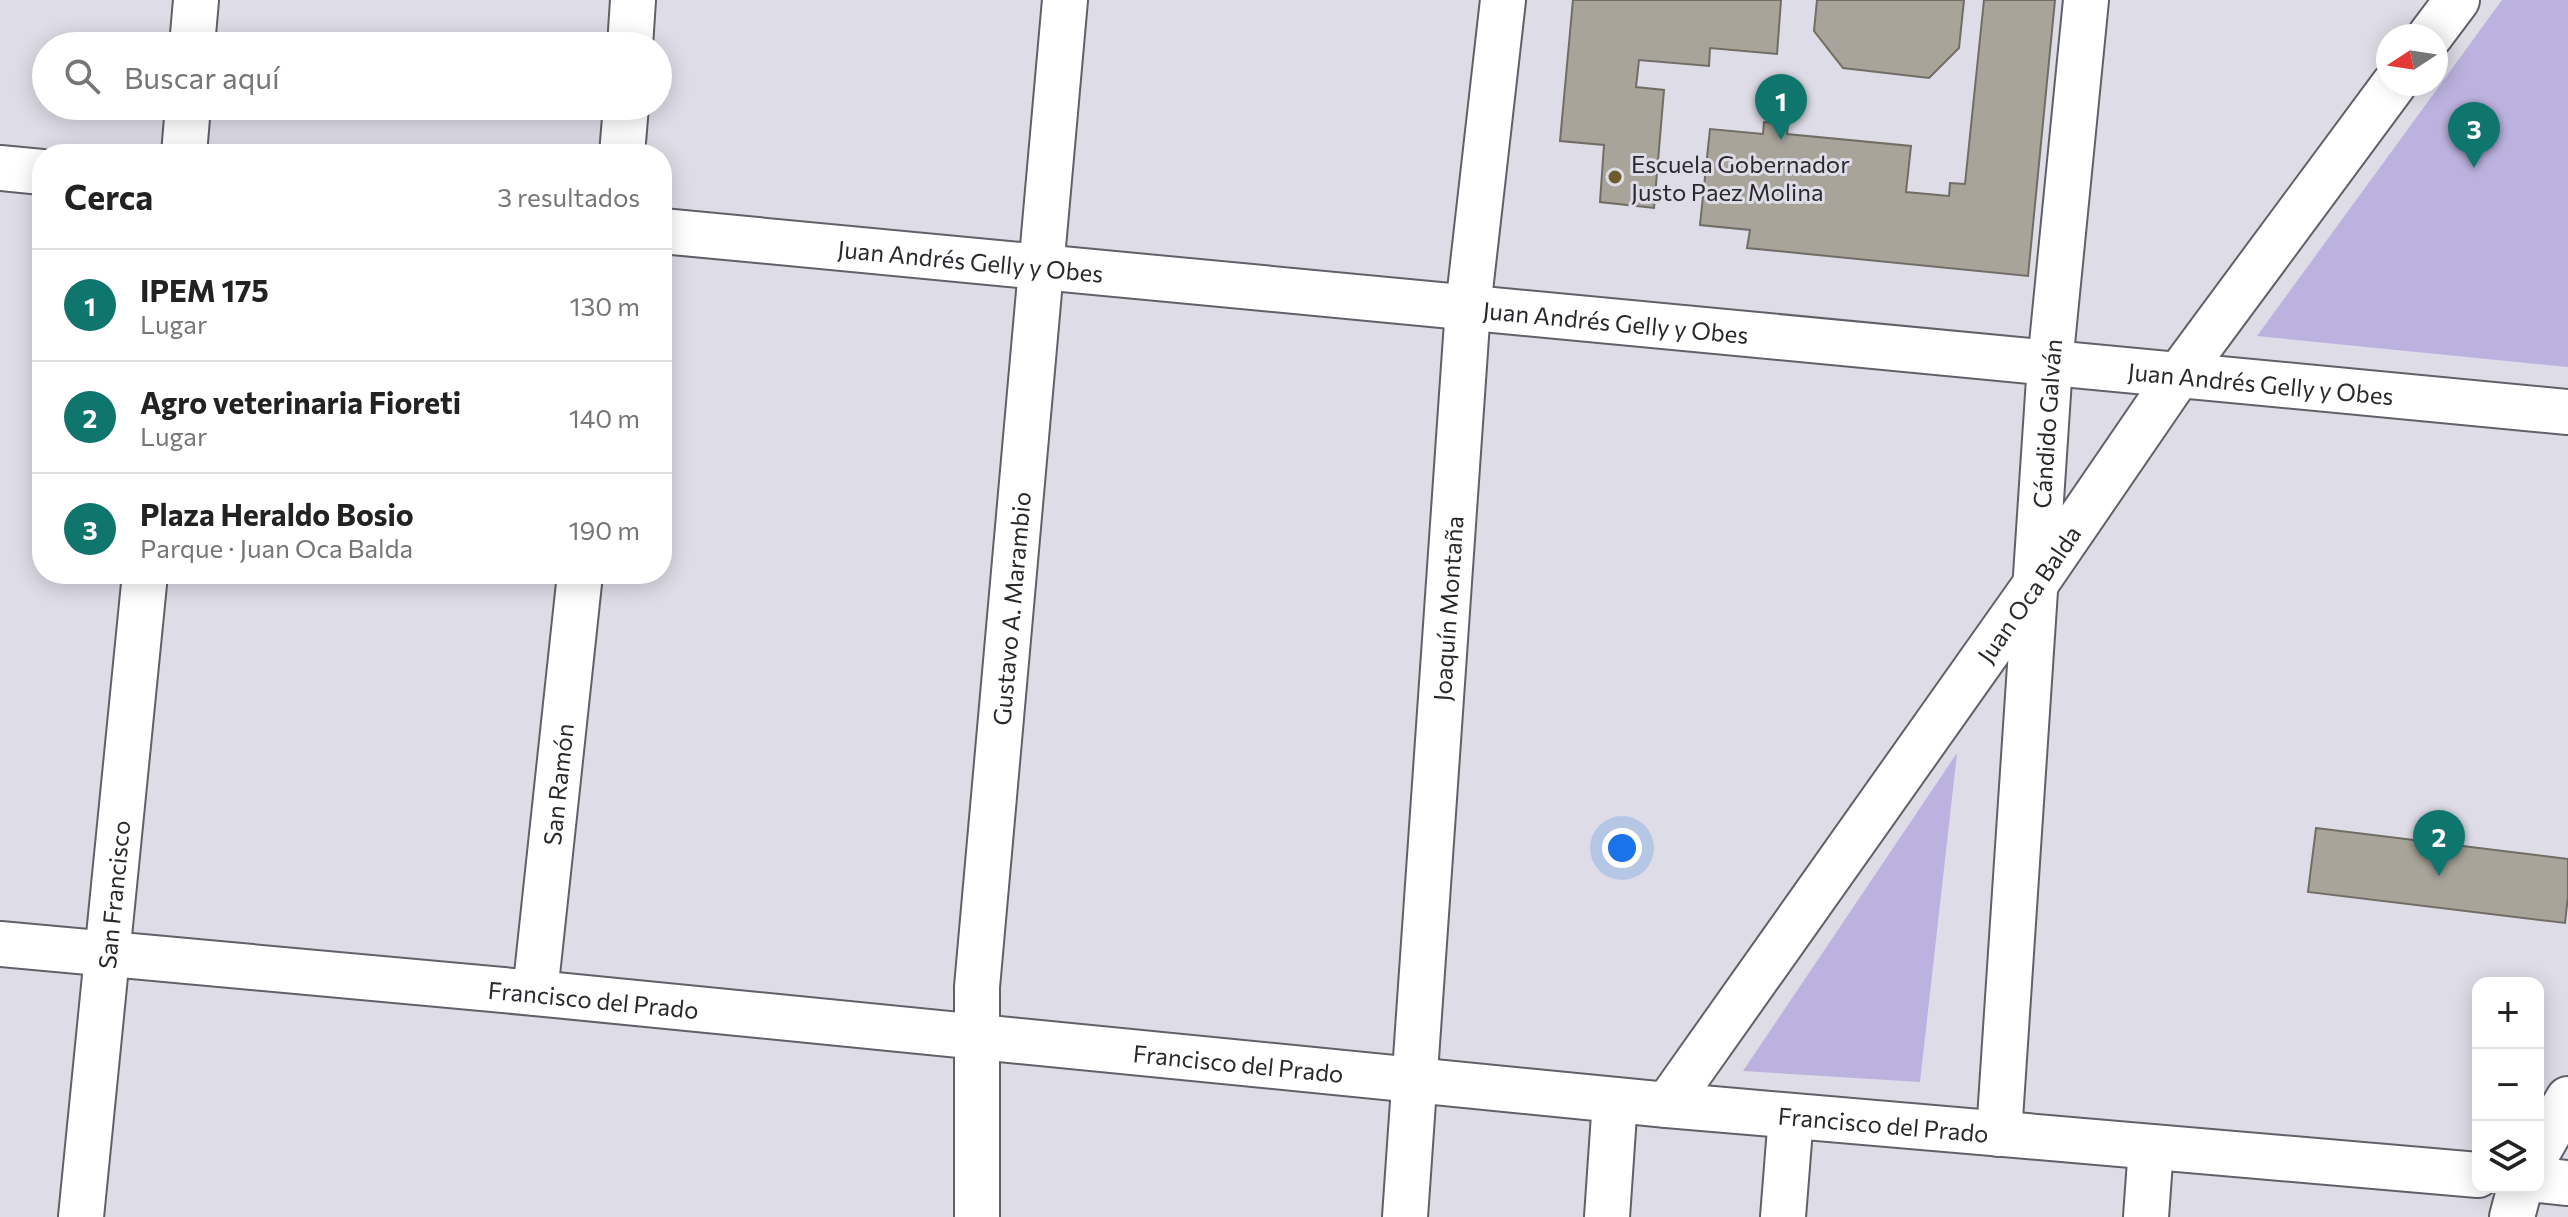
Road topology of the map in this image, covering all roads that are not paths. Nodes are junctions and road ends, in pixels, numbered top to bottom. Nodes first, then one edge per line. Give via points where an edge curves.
1 (196, 0) edge
2 (633, 0) edge
3 (1065, 0) edge
4 (1503, 0) edge
5 (2086, 0) edge
6 (2457, 0) edge
7 (2439, 24) edge
8 (193, 32) edge
9 (631, 32) edge
10 (2385, 96) edge
11 (187, 120) edge
12 (625, 120) edge
13 (185, 144) edge
14 (623, 144) edge
15 (0, 168) edge
16 (32, 171) edge
17 (672, 232) edge
18 (1040, 268) junction
19 (1468, 308) junction
20 (2050, 364) junction
21 (2178, 376) junction
22 (2568, 412) edge
23 (2037, 582) junction
24 (144, 584) edge
25 (579, 584) edge
26 (0, 944) edge
27 (108, 953) junction
28 (535, 993) junction
29 (976, 1036) junction
30 (1414, 1079) junction
31 (2568, 1099) edge
32 (1615, 1100) junction
33 (1667, 1105) junction
34 (1791, 1116) junction
35 (1999, 1134) junction
36 (2544, 1141) edge
37 (2151, 1147) junction
38 (2472, 1174) edge
39 (2544, 1181) edge
40 (2568, 1183) edge
41 (2518, 1193) edge
42 (81, 1217) edge
43 (977, 1217) edge
44 (1405, 1217) edge
45 (1607, 1217) edge
46 (1783, 1217) edge
47 (2146, 1217) edge
48 (2512, 1217) edge

1 - 8 street
2 - 9 street
3 - 18 street, Gustavo A. Marambio
4 - 19 street, Joaquín Montaña
5 - 20 street, Cándido Galván
6 - 7 street
10 - 21 street, Juan Oca Balda
11 - 13 street
12 - 14 street
15 - 16 street
17 - 18 street, Juan Andrés Gelly y Obes
18 - 19 street, Juan Andrés Gelly y Obes
18 - 29 street, Gustavo A. Marambio
19 - 20 street, Juan Andrés Gelly y Obes
19 - 30 street, Joaquín Montaña
20 - 21 street, Juan Andrés Gelly y Obes
20 - 23 street, Cándido Galván
21 - 22 street, Juan Andrés Gelly y Obes
21 - 23 street, Juan Oca Balda
23 - 33 street, Juan Oca Balda
23 - 35 street, Cándido Galván
24 - 27 street, San Francisco
25 - 28 street, San Ramón
26 - 27 street, Francisco del Prado
27 - 28 street, Francisco del Prado
27 - 42 street, San Francisco
28 - 29 street, Francisco del Prado
29 - 30 street, Francisco del Prado
29 - 43 street, Gustavo A. Marambio
30 - 32 street, Francisco del Prado
30 - 44 street, Joaquín Montaña
31 - 36 street
32 - 33 street, Francisco del Prado
32 - 45 street
33 - 34 street, Francisco del Prado
34 - 35 street, Francisco del Prado
34 - 46 street
35 - 37 street, Francisco del Prado
37 - 38 street, Francisco del Prado
37 - 47 street
39 - 40 street
41 - 48 street

